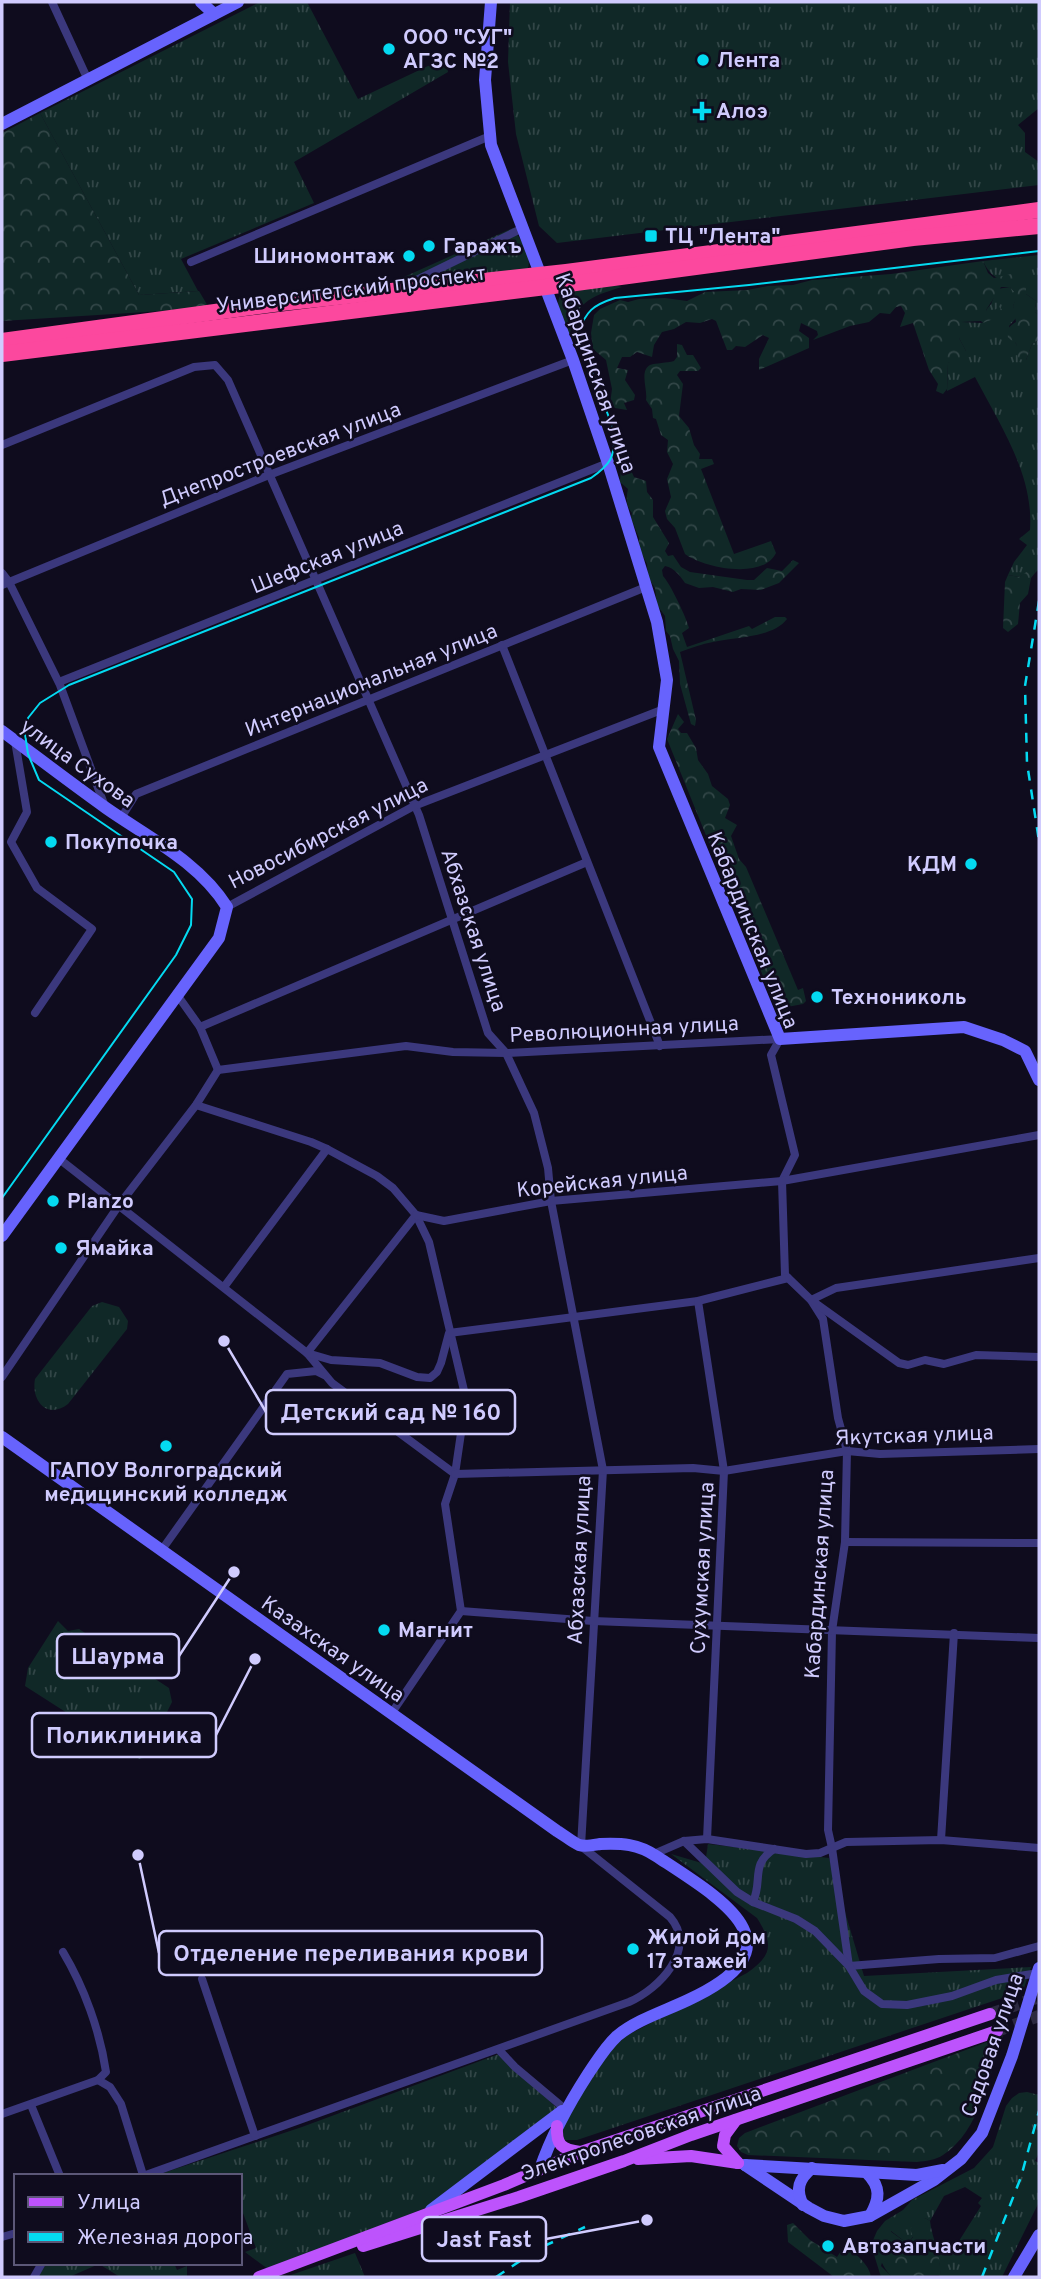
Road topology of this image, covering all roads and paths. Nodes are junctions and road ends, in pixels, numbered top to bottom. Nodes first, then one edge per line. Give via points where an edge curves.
1 (52, 2) edge
2 (201, 2) edge
3 (238, 2) edge
4 (491, 2) edge
5 (214, 14) junction
6 (88, 80) junction
7 (2, 124) edge
8 (490, 136) junction
9 (1039, 210) edge
10 (1039, 226) edge
11 (523, 228) junction
12 (912, 232) junction
13 (191, 262) dead end
14 (544, 281) junction
15 (394, 291) junction
16 (2, 341) edge
17 (2, 354) edge
18 (573, 360) junction
19 (2, 445) edge
20 (608, 463) junction
21 (269, 475) junction
22 (2, 573) edge
23 (314, 581) junction
24 (5, 584) edge
25 (646, 587) junction
26 (502, 645) junction
27 (59, 682) junction
28 (369, 699) junction
29 (664, 709) junction
30 (2, 731) edge
31 (15, 741) junction
32 (546, 757) junction
33 (414, 806) junction
34 (105, 807) junction
35 (121, 818) junction
36 (587, 862) junction
37 (227, 907) junction
38 (453, 920) junction
39 (178, 996) junction
40 (35, 1013) dead end
41 (200, 1027) junction
42 (780, 1039) junction
43 (660, 1046) junction
44 (506, 1053) junction
45 (218, 1070) junction
46 (1039, 1080) edge
47 (196, 1105) junction
48 (1039, 1135) edge
49 (327, 1149) junction
50 (58, 1158) junction
51 (782, 1181) junction
52 (551, 1201) junction
53 (119, 1205) junction
54 (416, 1215) junction
55 (2, 1236) edge
56 (1039, 1258) edge
57 (788, 1278) junction
58 (224, 1287) junction
59 (811, 1300) junction
60 (698, 1301) junction
61 (575, 1315) junction
62 (449, 1333) junction
63 (307, 1353) junction
64 (1039, 1357) edge
65 (327, 1376) junction
66 (2, 1377) edge
67 (2, 1437) edge
68 (1039, 1448) edge
69 (847, 1451) junction
70 (603, 1470) junction
71 (724, 1471) junction
72 (455, 1474) junction
73 (845, 1542) junction
74 (1039, 1543) edge
75 (161, 1550) junction
76 (461, 1611) junction
77 (593, 1620) junction
78 (717, 1624) junction
79 (832, 1631) junction
80 (954, 1633) junction
81 (1039, 1638) edge
82 (391, 1714) junction
83 (706, 1839) junction
84 (941, 1840) junction
85 (684, 1841) junction
86 (581, 1846) junction
87 (832, 1848) junction
88 (1039, 1848) edge
89 (774, 1849) junction
90 (654, 1854) junction
91 (752, 1902) junction
92 (1039, 1947) edge
93 (63, 1952) dead end
94 (849, 1966) junction
95 (1039, 1970) edge
96 (202, 1979) dead end
97 (990, 2014) tunnel mouth
98 (997, 2031) tunnel mouth
99 (499, 2050) junction
100 (97, 2080) junction
101 (31, 2105) junction
102 (565, 2109) junction
103 (2, 2114) edge
104 (736, 2120) junction
105 (557, 2126) junction
106 (255, 2136) junction
107 (580, 2152) junction
108 (624, 2161) junction
109 (741, 2164) junction
110 (953, 2166) junction
111 (812, 2168) junction
112 (540, 2169) junction
113 (867, 2173) junction
114 (59, 2174) edge
115 (142, 2174) edge
116 (149, 2174) edge
117 (545, 2187) junction
118 (803, 2205) junction
119 (425, 2215) junction
120 (870, 2216) junction
121 (1039, 2235) edge
122 (296, 2264) junction
123 (259, 2277) edge
124 (1014, 2277) edge

1 - 6 street
2 - 5 street
3 - 5 street
4 - 8 street, Кабардинская улица via 485,80
5 - 6 street
6 - 7 street
8 - 11 street, Кабардинская улица
8 - 13 street
9 - 12 highway
10 - 12 highway
11 - 14 street, Кабардинская улица
11 - 15 street
12 - 14 highway, Университетский проспект
14 - 15 highway, Университетский проспект
14 - 17 highway, Университетский проспект
14 - 18 street, Кабардинская улица
15 - 16 highway, Университетский проспект
18 - 20 street, Кабардинская улица
18 - 21 street, Днепростроевская улица
19 - 21 street, Абхазская улица via 194,367 215,366 228,380
20 - 23 street, Шефская улица
20 - 25 street, Кабардинская улица
21 - 23 street, Абхазская улица
21 - 24 street, Днепростроевская улица
22 - 24 street
23 - 27 street, Шефская улица
23 - 28 street, Абхазская улица
24 - 27 street
25 - 26 street, Интернациональная улица
25 - 29 street, Кабардинская улица via 667,680
26 - 28 street, Интернациональная улица
26 - 32 street
27 - 34 street
28 - 33 street, Абхазская улица
28 - 35 street, Интернациональная улица via 136,794
29 - 32 street, Новосибирская улица
29 - 42 street, Кабардинская улица via 659,747
30 - 31 street, улица Сухова
31 - 34 street, улица Сухова
31 - 40 street via 27,812 11,842 37,888 92,929
32 - 33 street, Новосибирская улица
32 - 36 street
33 - 37 street, Новосибирская улица
33 - 38 street, Абхазская улица
34 - 35 street, улица Сухова
35 - 37 street, улица Сухова via 190,865 214,886
36 - 38 street
36 - 43 street
37 - 39 street, Новосибирская улица via 219,938
38 - 41 street
38 - 44 street, Абхазская улица via 488,1033
39 - 41 street
39 - 50 street, Новосибирская улица
41 - 45 street
42 - 43 street, Революционная улица
42 - 46 street via 964,1027 1025,1051
42 - 51 street, Кабардинская улица via 771,1055 795,1155
43 - 44 street, Революционная улица
44 - 45 street, Революционная улица via 406,1046
44 - 52 street, Абхазская улица via 534,1113
45 - 47 street
47 - 49 street
47 - 53 street
48 - 51 street, Корейская улица
49 - 54 street via 377,1176
49 - 58 street
50 - 53 street
50 - 55 street, Новосибирская улица
51 - 52 street, Корейская улица
51 - 57 street, Кабардинская улица
52 - 54 street, Корейская улица via 444,1221
52 - 61 street, Абхазская улица
53 - 58 street
53 - 66 street
54 - 62 street via 429,1242
54 - 63 street
56 - 59 street via 836,1288
57 - 59 street, Кабардинская улица
57 - 60 street
58 - 63 street
59 - 64 street via 900,1363 925,1360 944,1364 976,1355
59 - 69 street, Кабардинская улица via 823,1319
60 - 61 street
60 - 71 street, Сухумская улица
61 - 62 street
61 - 70 street, Абхазская улица
62 - 63 street via 441,1363 430,1378 380,1363 331,1360
62 - 72 street via 466,1399
63 - 65 street
65 - 72 street
65 - 75 street via 316,1371 287,1374
67 - 75 street, Казахская улица
68 - 69 street, Якутская улица via 880,1454
69 - 71 street, Якутская улица
69 - 73 street, Кабардинская улица
70 - 71 street, Якутская улица
70 - 72 street, Якутская улица
70 - 77 street, Абхазская улица
71 - 78 street, Сухумская улица
72 - 76 street via 445,1504
73 - 74 street
73 - 79 street, Кабардинская улица
75 - 82 street, Казахская улица
76 - 77 street
76 - 82 street
77 - 78 street
77 - 86 street, Абхазская улица
78 - 79 street
78 - 83 street, Сухумская улица
79 - 80 street
79 - 87 street, Кабардинская улица via 828,1830
80 - 81 street
80 - 84 street
82 - 86 street, Казахская улица
83 - 85 street
83 - 89 street
84 - 87 street via 846,1842
84 - 88 street
85 - 90 street
85 - 91 street
86 - 90 street via 637,1845
86 - 99 street via 677,1924 678,1954 664,1976 641,1997
87 - 89 street via 806,1854
87 - 94 street, Кабардинская улица
89 - 91 street via 760,1861
90 - 102 street via 732,1912 743,1925 749,1948 732,1974 716,1985 618,2036
91 - 94 street via 815,1931
92 - 94 street via 995,1958
93 - 100 street via 76,1974 103,2050 106,2072
94 - 95 street via 864,1991 882,2004 907,2005
95 - 110 street, Садовая улица via 988,2119 976,2141
96 - 106 street
97 - 107 main road, Электролесовская улица
98 - 104 main road, Электролесовская улица
99 - 102 street
99 - 106 street
100 - 101 street
100 - 115 street via 110,2087 121,2104
101 - 103 street
101 - 114 street
102 - 105 street
102 - 119 street
104 - 108 main road, Электролесовская улица
104 - 109 main road via 724,2135 723,2146
105 - 107 main road via 560,2144
105 - 112 street
106 - 116 street
107 - 112 main road, Электролесовская улица
108 - 109 main road via 691,2156
108 - 117 main road, Электролесовская улица
109 - 111 street
109 - 118 street, Садовая улица
110 - 113 street via 917,2175
110 - 120 street, Садовая улица
111 - 113 street
111 - 118 street via 798,2188
112 - 117 main road
112 - 119 main road, Электролесовская улица
113 - 120 street via 879,2189
117 - 122 main road, Электролесовская улица
118 - 120 street, Садовая улица via 835,2220
119 - 122 main road, Электролесовская улица
121 - 124 street
122 - 123 main road, Электролесовская улица

